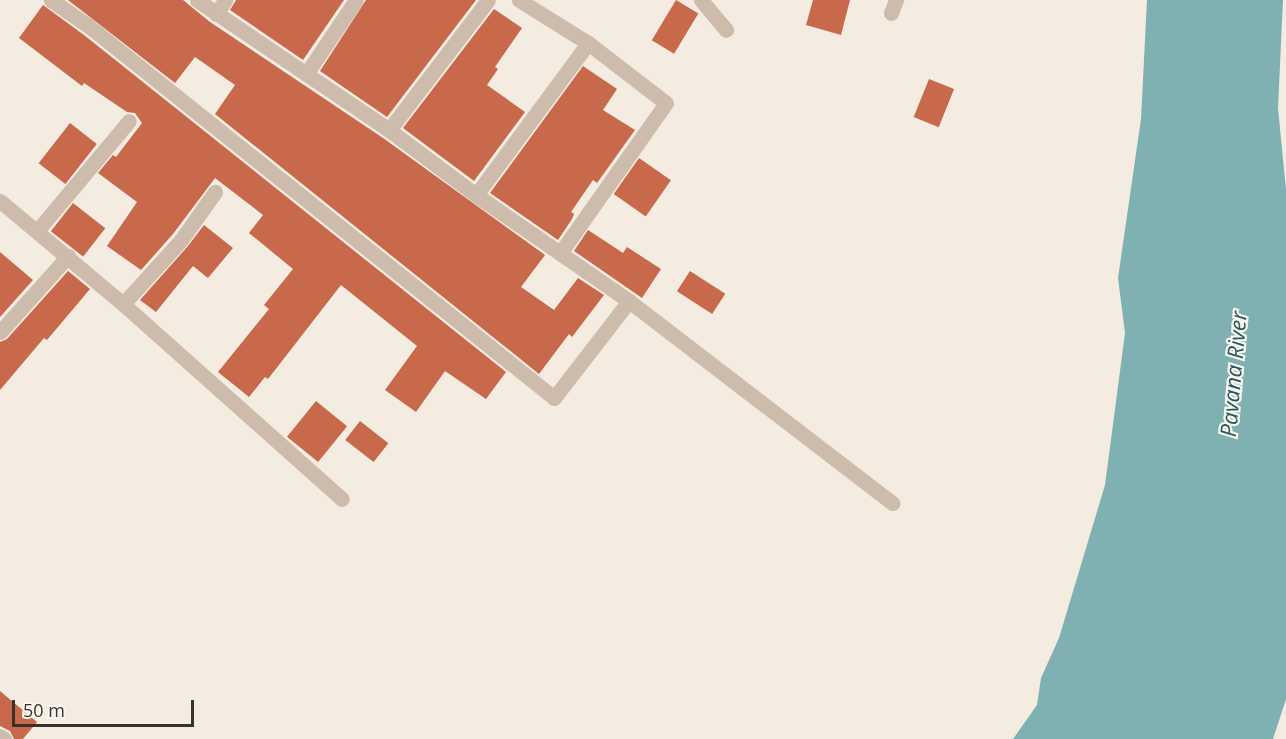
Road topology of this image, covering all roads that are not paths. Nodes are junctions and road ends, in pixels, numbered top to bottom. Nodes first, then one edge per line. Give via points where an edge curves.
1 (51, 0) edge
2 (197, 0) edge
3 (225, 0) edge
4 (356, 0) edge
5 (488, 0) edge
6 (519, 0) edge
7 (701, 0) edge
8 (216, 14) junction
9 (726, 30) dead end
10 (588, 43) junction
11 (306, 74) junction
12 (129, 121) dead end
13 (389, 130) junction
14 (216, 192) dead end
15 (476, 195) junction
16 (0, 201) edge
17 (37, 231) junction
18 (560, 253) junction
19 (68, 256) junction
20 (629, 301) junction
21 (123, 304) junction
22 (0, 332) edge
23 (342, 499) dead end
24 (892, 503) dead end
25 (0, 736) edge
26 (4, 739) edge

1 - 20 street via 109,42 554,398
2 - 8 street
3 - 8 street
4 - 11 street
5 - 13 street
6 - 10 street
7 - 9 street
8 - 11 street
10 - 15 street
10 - 18 street via 666,103
11 - 13 street
12 - 17 street
13 - 15 street
14 - 21 street via 181,240
15 - 18 street
16 - 17 street
17 - 19 street
18 - 20 street
19 - 21 street
19 - 22 street
20 - 24 street
21 - 23 street
25 - 26 street

